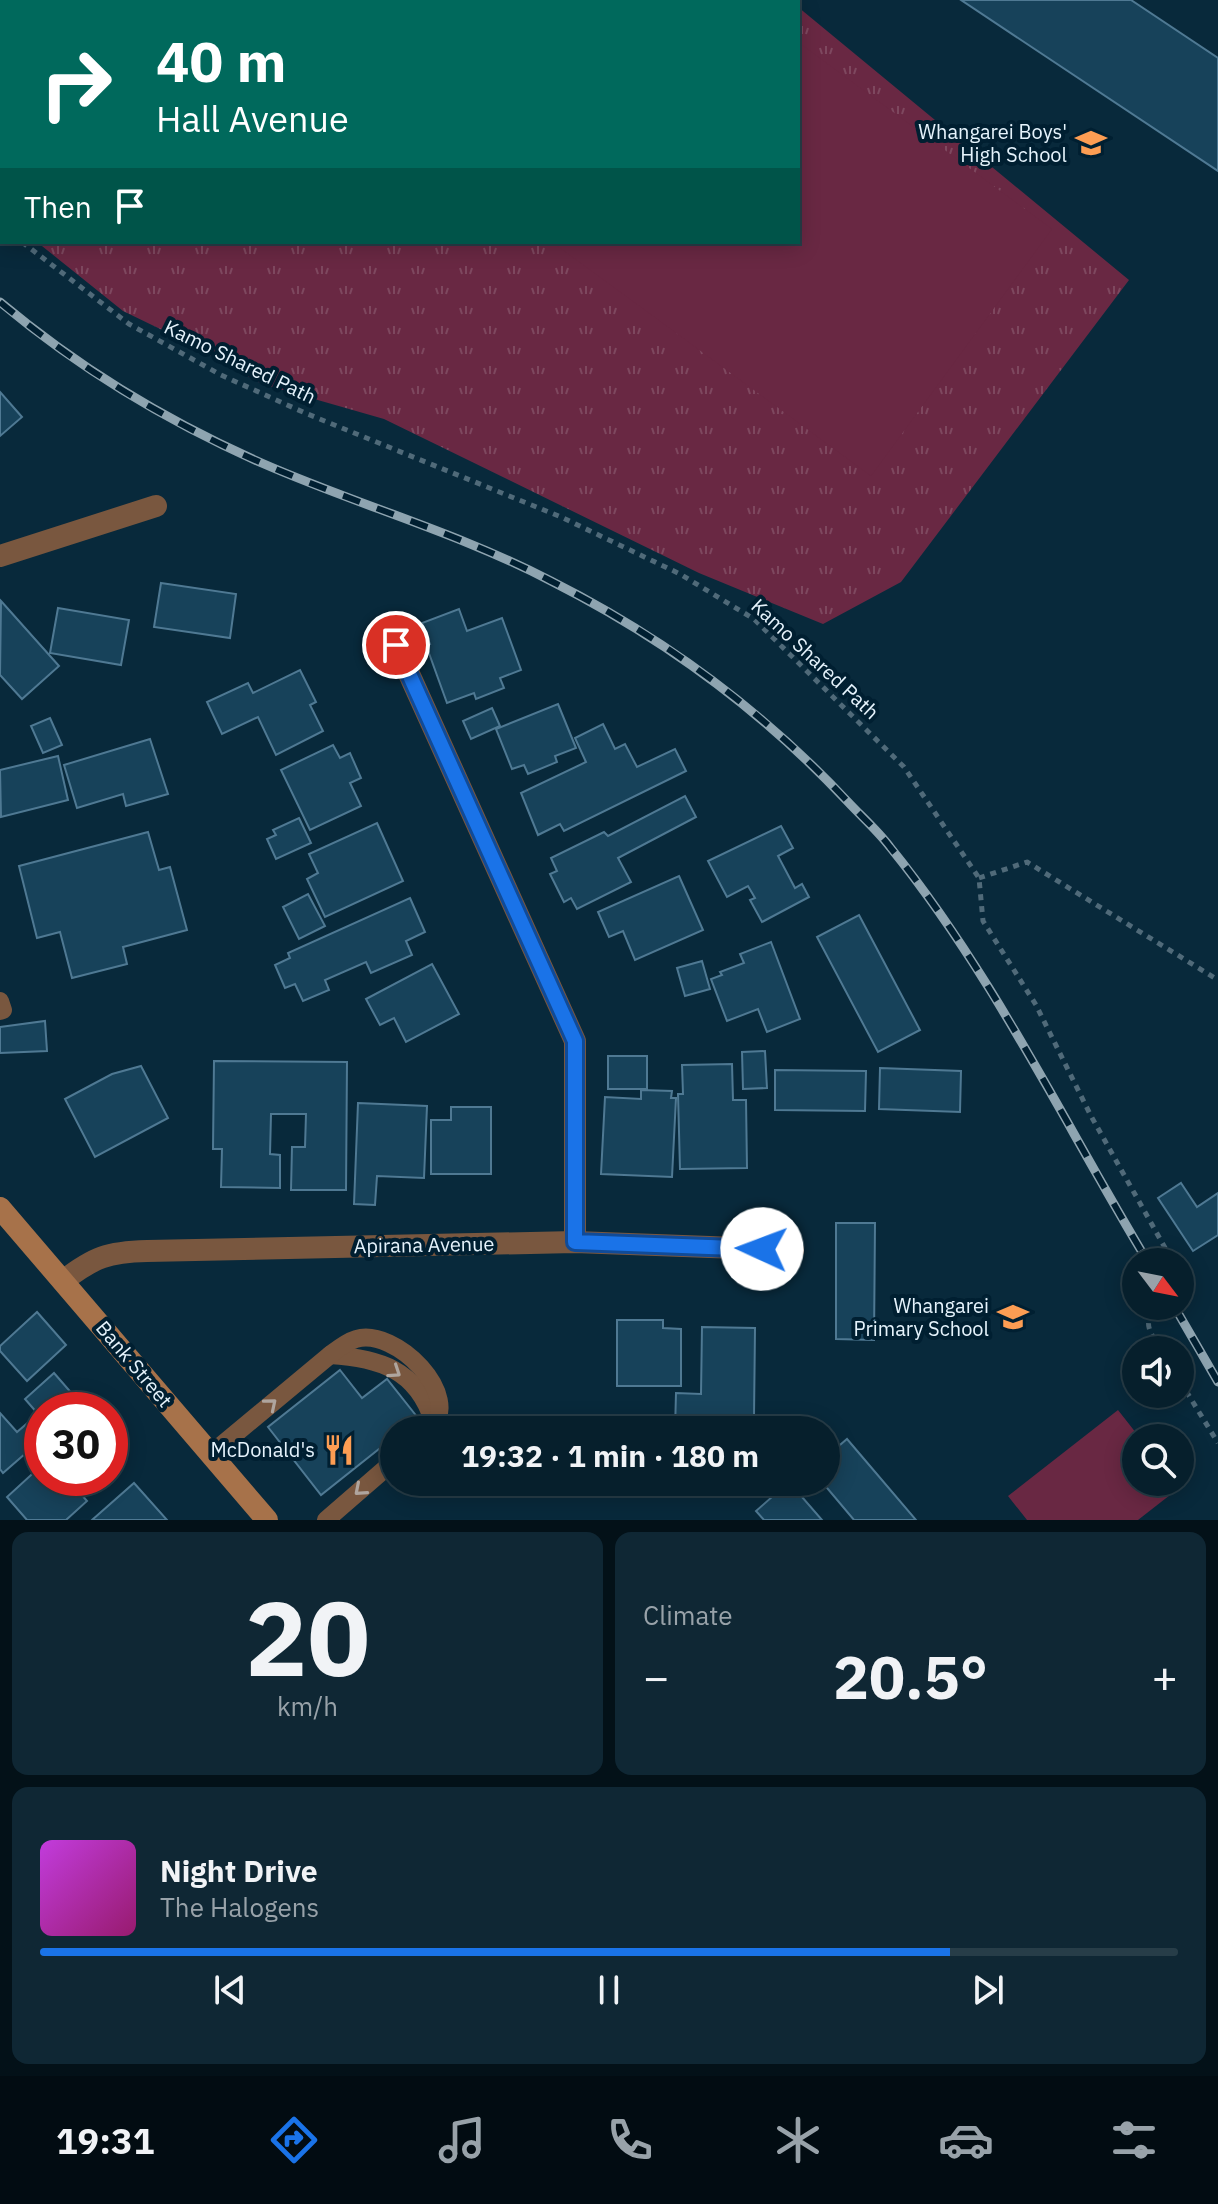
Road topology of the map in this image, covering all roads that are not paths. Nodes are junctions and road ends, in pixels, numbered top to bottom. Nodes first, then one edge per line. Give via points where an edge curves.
1 (156, 506) dead end
2 (0, 556) edge
3 (396, 645) dead end
4 (0, 1001) edge
5 (0, 1011) edge
6 (0, 1208) edge
7 (575, 1242) junction
8 (793, 1250) dead end
9 (63, 1281) junction
10 (436, 1416) edge
11 (211, 1454) junction
12 (380, 1473) edge
13 (267, 1520) edge
14 (326, 1520) edge

1 - 2 street
3 - 7 street via 575,1041
4 - 5 lane
6 - 9 main road, Bank Street
7 - 8 street, Apirana Avenue
7 - 9 street, Apirana Avenue via 123,1252 88,1262
9 - 11 main road, Bank Street
11 -> 10 lane via 359,1337 401,1350 426,1370 439,1407
11 - 13 main road, Bank Street
12 -> 14 lane

